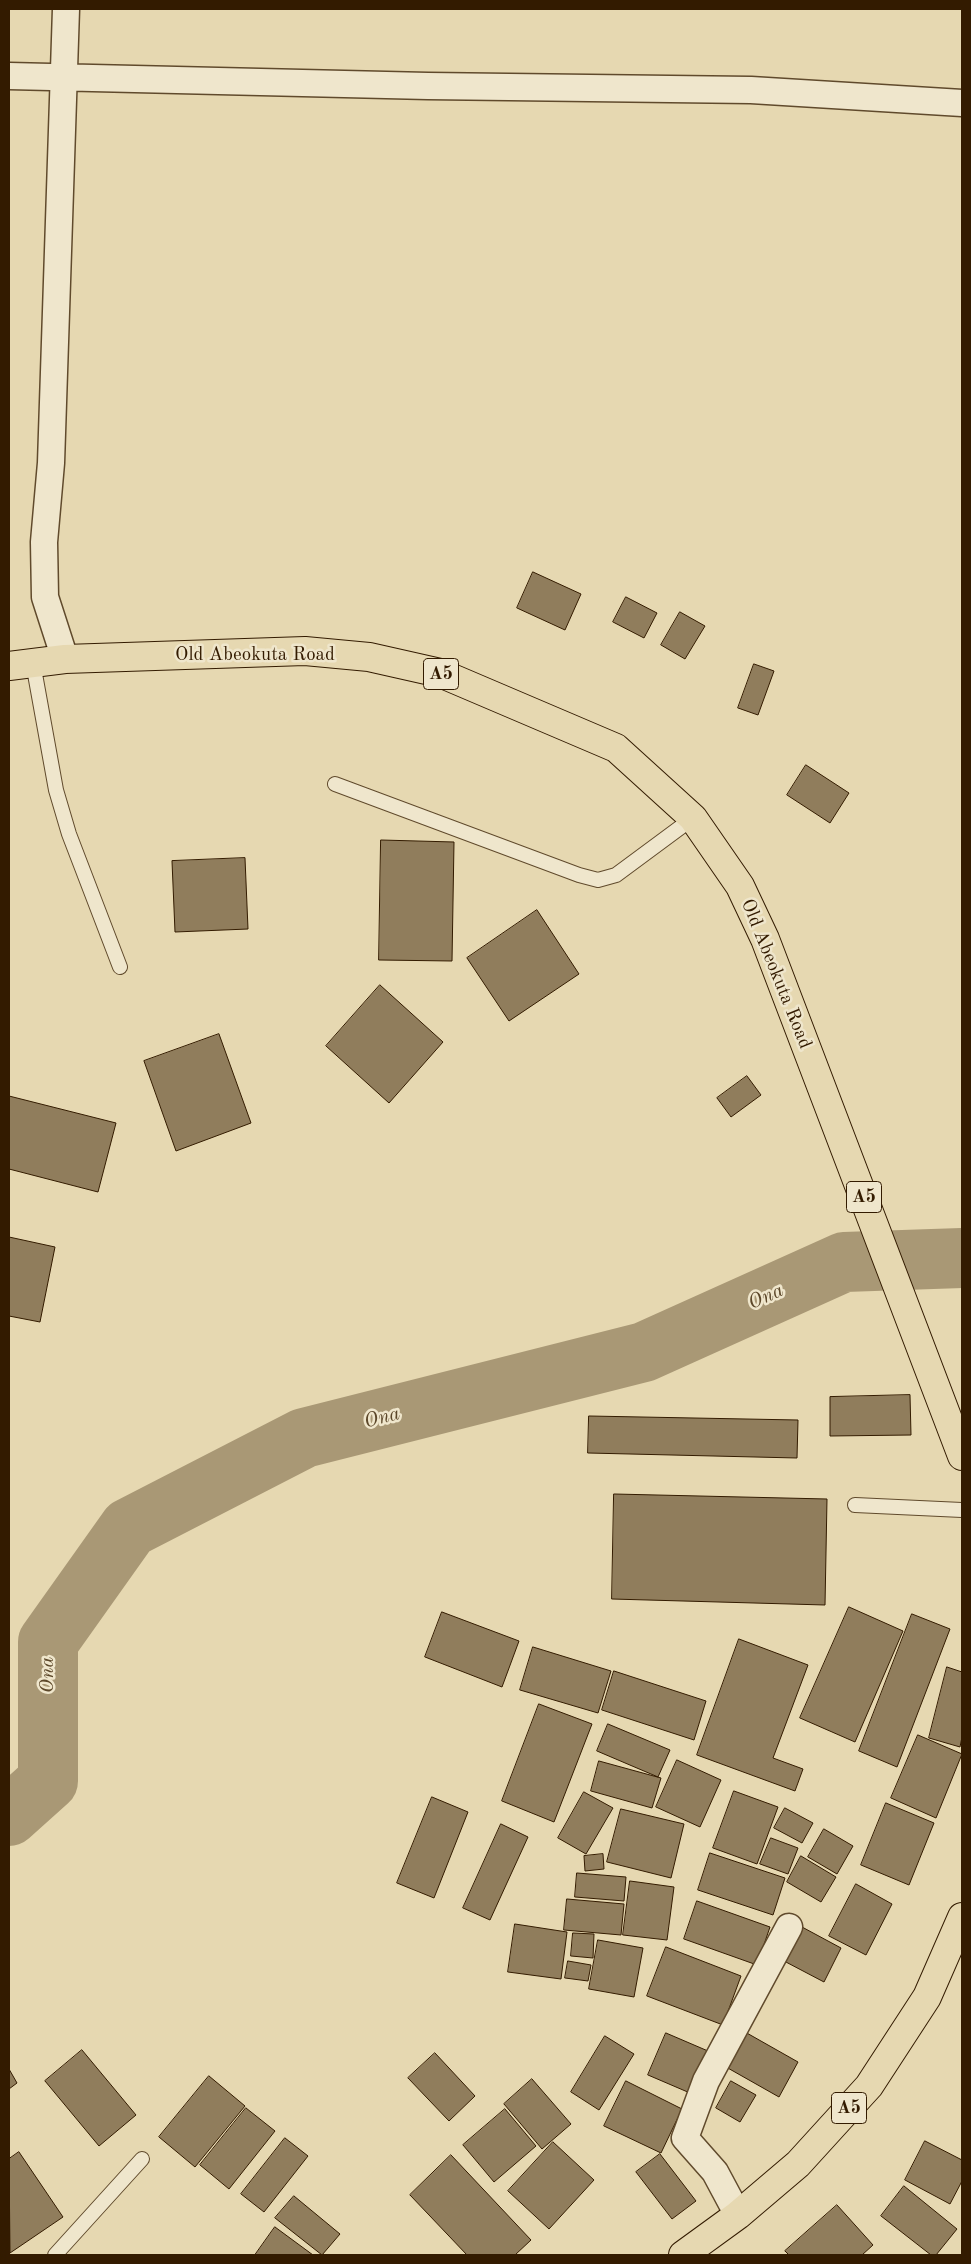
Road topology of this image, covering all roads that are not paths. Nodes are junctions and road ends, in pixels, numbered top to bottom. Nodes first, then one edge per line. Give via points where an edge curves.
1 (66, 9) edge
2 (9, 76) edge
3 (63, 77) junction
4 (962, 103) edge
5 (65, 659) junction
6 (21, 665) edge
7 (335, 784) dead end
8 (693, 818) junction
9 (120, 967) dead end
10 (962, 1456) edge
11 (855, 1505) dead end
12 (962, 1510) edge
13 (962, 1917) edge
14 (789, 1927) dead end
15 (142, 2159) dead end
16 (738, 2215) junction
17 (54, 2255) edge
18 (683, 2255) edge

1 - 3 street
2 - 3 street
3 - 4 street via 751,90
3 - 5 street via 44,597
5 - 6 highway, Old Abeokuta Road / A5
5 - 8 highway, Old Abeokuta Road / A5 via 305,651 369,657 440,673 616,748
6 - 9 lane via 69,834
7 - 8 lane via 598,880 616,875
8 - 10 highway, Old Abeokuta Road / A5 via 740,886 765,939
11 - 12 lane
13 - 16 highway, A5 via 927,1997 868,2086 798,2164
14 - 16 street via 706,2082 684,2138 714,2172
15 - 17 lane
16 - 18 highway, A5

